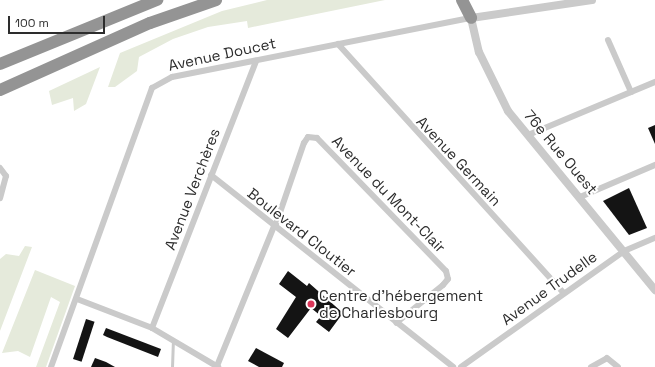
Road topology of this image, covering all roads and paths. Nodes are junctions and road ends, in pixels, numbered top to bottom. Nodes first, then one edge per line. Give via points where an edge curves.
1 (157, 0) edge
2 (216, 0) edge
3 (462, 0) edge
4 (471, 0) edge
5 (592, 0) edge
6 (471, 18) junction
7 (608, 40) dead end
8 (338, 44) junction
9 (256, 61) junction
10 (0, 64) edge
11 (655, 82) edge
12 (0, 90) edge
13 (631, 92) junction
14 (528, 136) junction
15 (655, 165) edge
16 (0, 168) edge
17 (211, 175) junction
18 (580, 197) junction
19 (0, 198) edge
20 (274, 227) junction
21 (655, 238) edge
22 (624, 251) junction
23 (655, 290) edge
24 (564, 294) junction
25 (77, 299) junction
26 (396, 323) junction
27 (152, 328) junction
28 (173, 340) junction
29 (54, 366) edge
30 (172, 367) edge
31 (218, 367) edge
32 (453, 367) edge
33 (461, 367) edge
34 (591, 367) edge
35 (618, 367) edge

1 - 10 highway
2 - 12 highway via 150,22
3 - 6 highway
4 - 6 highway
5 - 6 street, Avenue Doucet
6 - 8 street, Avenue Doucet
6 - 14 street, 76e Rue Ouest via 490,79
7 - 13 street
8 - 9 street, Avenue Doucet
8 - 24 street, Avenue Germain
9 - 17 street, Avenue Verchères
9 - 25 street, Avenue Doucet via 172,77 152,88
11 - 13 street
13 - 14 street
14 - 18 street, 76e Rue Ouest
15 - 18 street
16 - 19 street via 6,176
17 - 20 street, Boulevard Cloutier
17 - 27 street, Avenue Verchères
18 - 22 street, 76e Rue Ouest
20 - 26 street, Boulevard Cloutier
20 - 26 street, Avenue du Mont-Clair via 304,143 308,137 317,138 446,271 448,279 443,286
20 - 31 street, Avenue du Mont-Clair
21 - 22 street, Avenue Trudelle
22 - 23 street, 76e Rue Ouest
22 - 24 street, Avenue Trudelle
24 - 33 street, Avenue Trudelle
25 - 27 street
25 - 29 street, Avenue Doucet
26 - 32 street, Boulevard Cloutier
27 - 28 street
28 - 30 lane
28 - 31 street
34 - 35 street via 607,358

